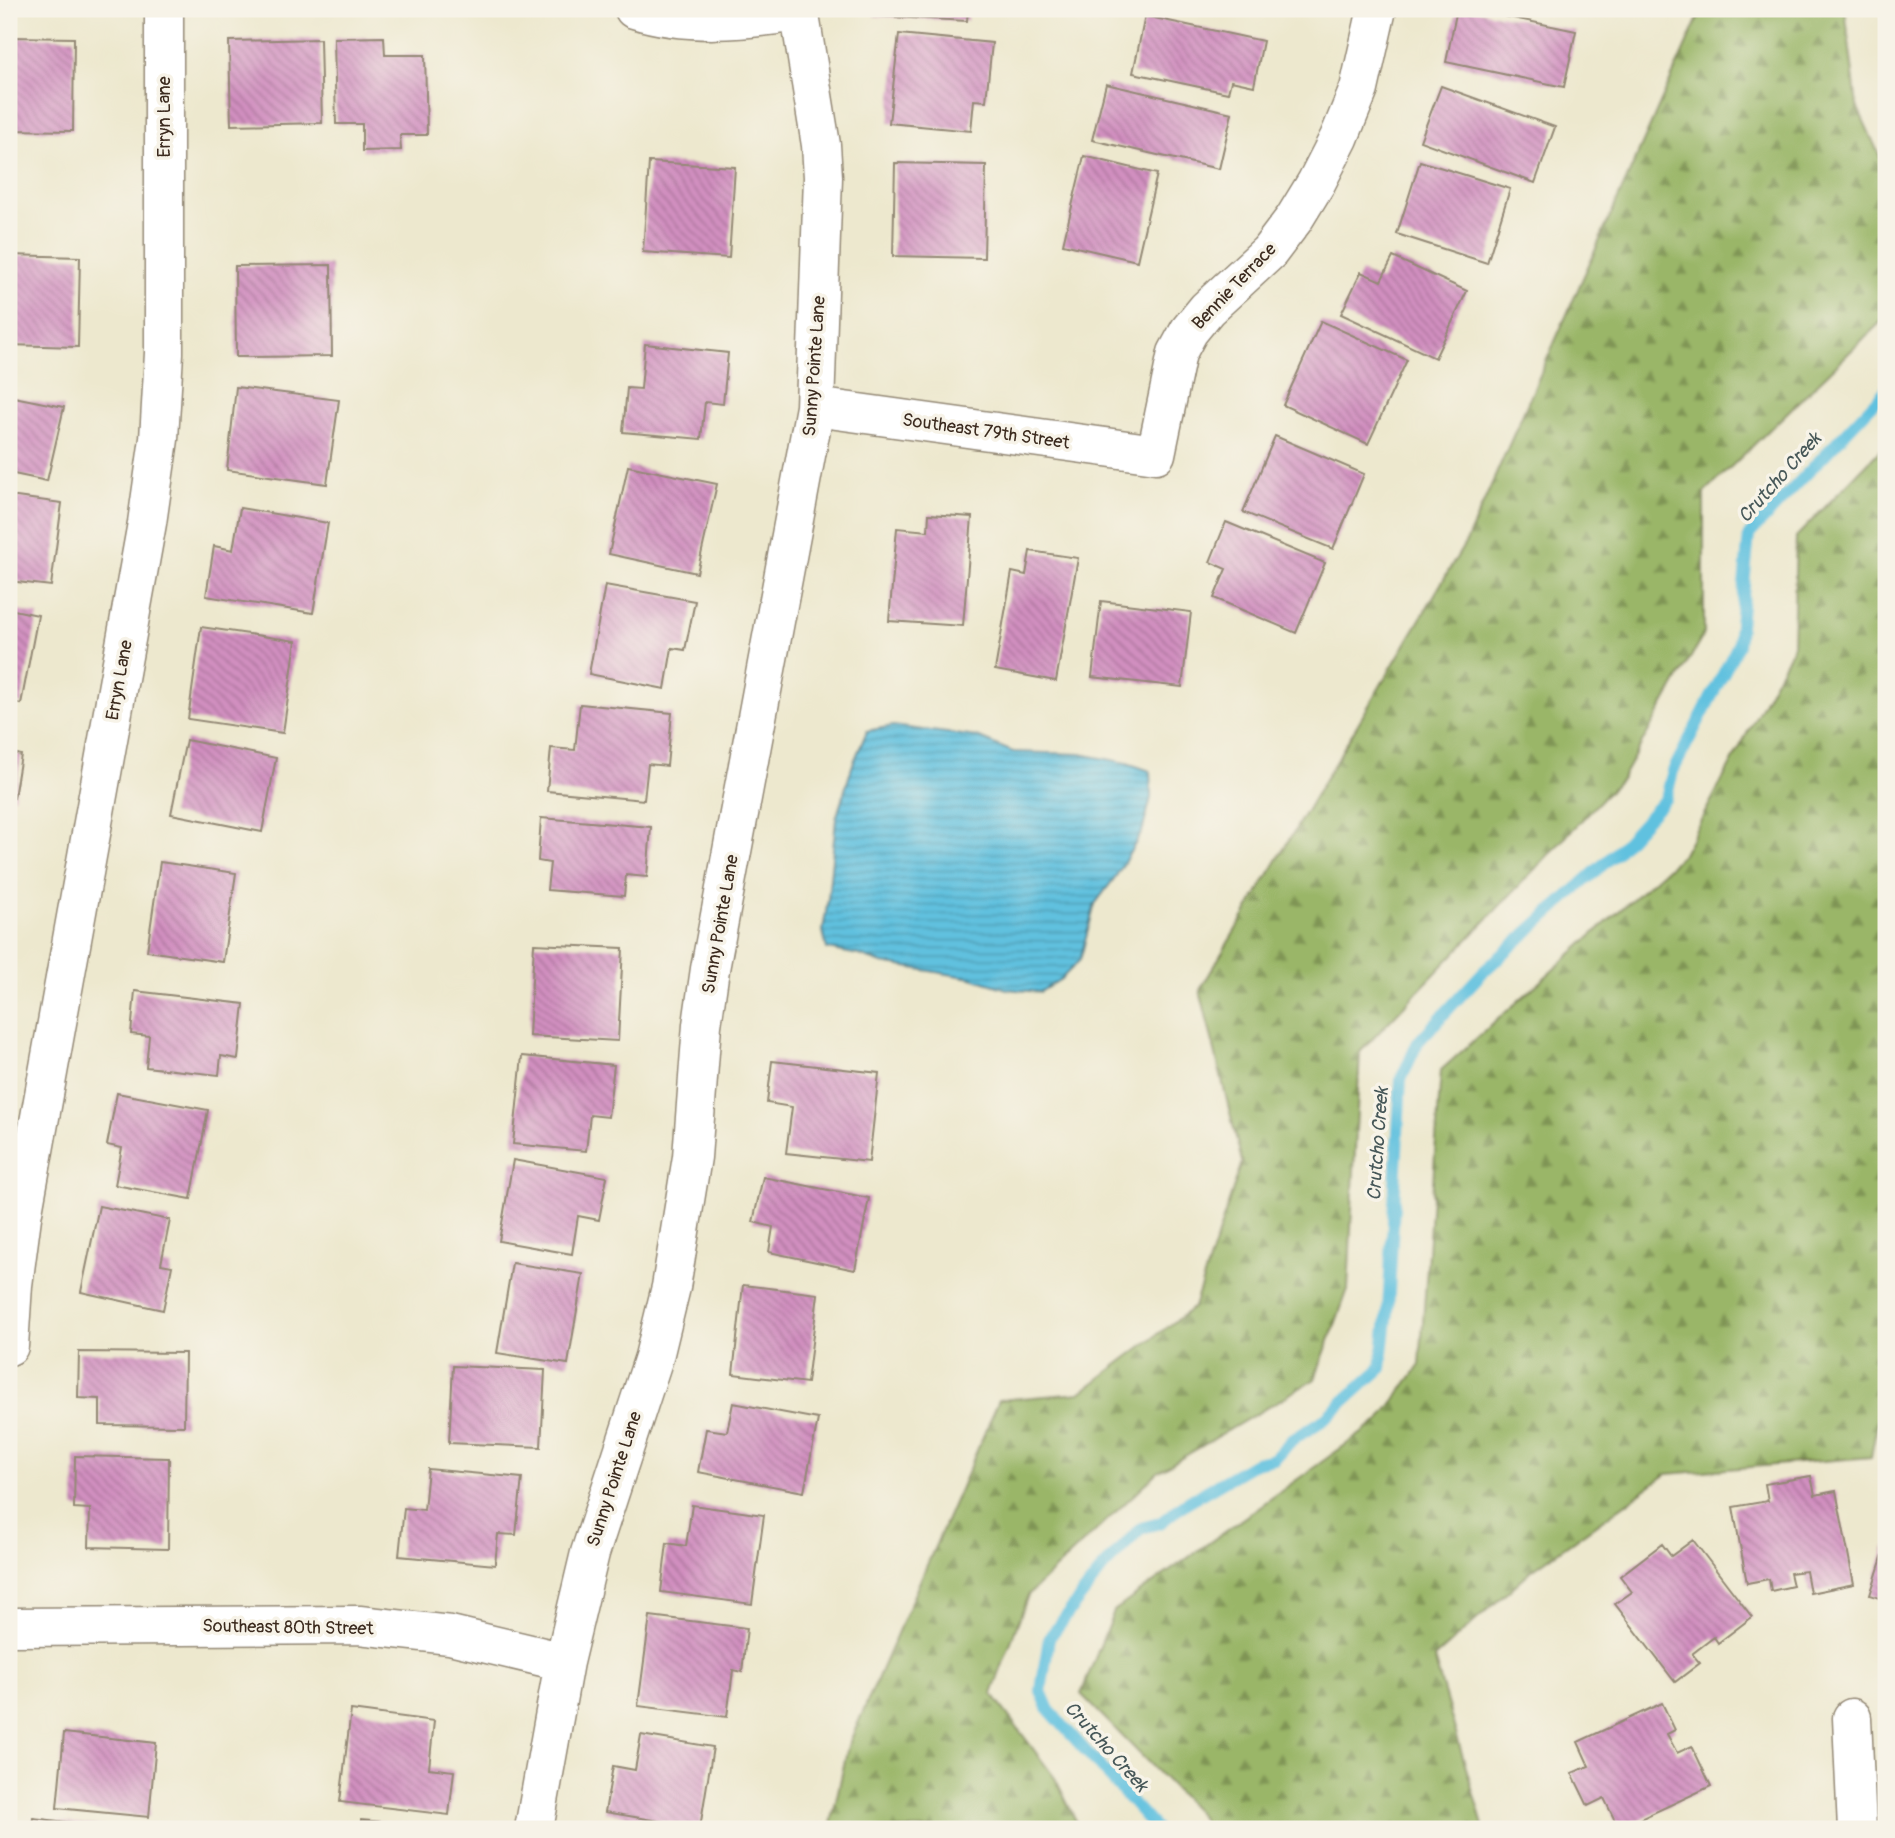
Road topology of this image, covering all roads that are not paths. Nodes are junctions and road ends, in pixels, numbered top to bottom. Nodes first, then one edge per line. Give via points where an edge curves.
1 (164, 9) edge
2 (634, 9) edge
3 (1377, 9) edge
4 (799, 10) edge
5 (815, 407) junction
6 (1156, 454) joint
7 (9, 1346) edge
8 (9, 1627) edge
9 (564, 1662) junction
10 (1852, 1718) dead end
11 (534, 1829) edge
12 (1857, 1829) edge

1 - 7 street, Erryn Lane via 164,353 159,439 22,1217
2 - 4 street via 693,20 744,20
3 - 6 street, Bennie Terrace via 1359,89 1316,183 1269,252 1207,309 1177,353
4 - 5 street, Sunny Pointe Lane via 823,177
5 - 6 street, Southeast 79th Street
5 - 9 street, Sunny Pointe Lane via 710,969 692,1157 671,1287 654,1357 590,1553
8 - 9 street, Southeast 80th Street via 359,1625 450,1635
9 - 11 street, Sunny Pointe Lane
10 - 12 street

